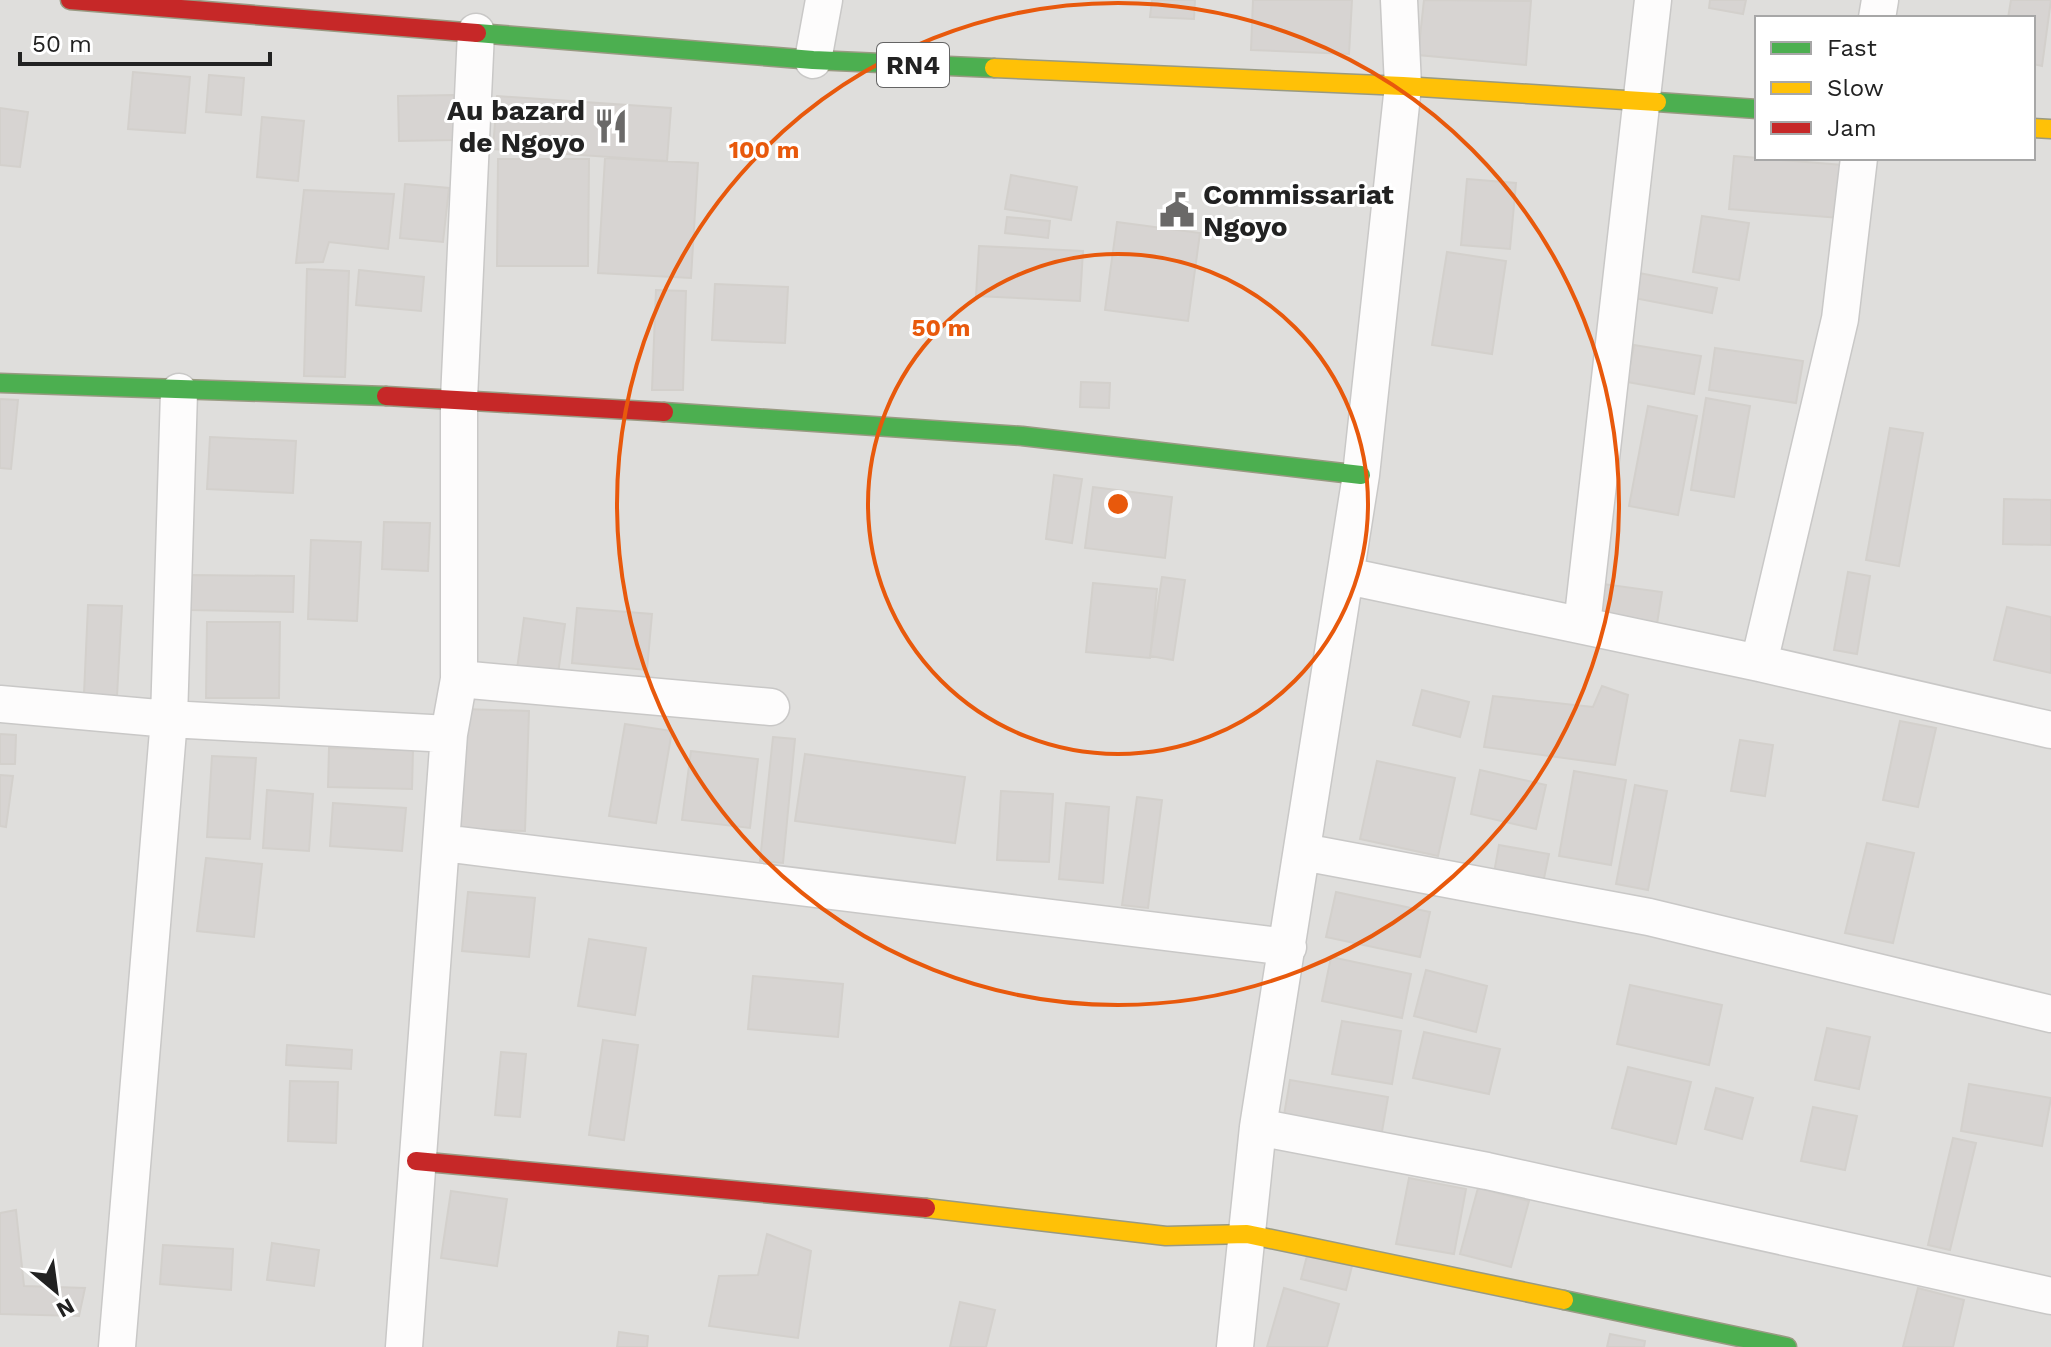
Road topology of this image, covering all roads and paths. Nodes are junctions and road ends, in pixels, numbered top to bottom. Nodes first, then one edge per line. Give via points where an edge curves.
1 (70, 0) edge
2 (824, 0) edge
3 (1399, 0) edge
4 (1653, 0) edge
5 (229, 7) edge
6 (476, 32) junction
7 (813, 60) junction
8 (1403, 86) junction
9 (1639, 103) junction
10 (1755, 109) edge
11 (1859, 160) edge
12 (0, 383) edge
13 (179, 392) junction
14 (459, 399) junction
15 (1361, 475) junction
16 (1347, 576) junction
17 (1582, 625) junction
18 (1759, 663) junction
19 (459, 679) junction
20 (0, 704) edge
21 (771, 707) dead end
22 (169, 719) junction
23 (2051, 730) edge
24 (449, 734) junction
25 (443, 843) junction
26 (1303, 852) junction
27 (1288, 947) junction
28 (2051, 1014) edge
29 (1258, 1127) junction
30 (416, 1161) junction
31 (1247, 1234) junction
32 (2051, 1296) edge
33 (117, 1347) edge
34 (404, 1347) edge
35 (1235, 1347) edge
36 (1787, 1347) edge

1 - 5 main road, RN4
2 - 7 street
3 - 8 street
4 - 9 street
5 - 6 main road, RN4
6 - 7 main road, RN4
6 - 14 street
7 - 8 main road, RN4
8 - 9 main road, RN4
8 - 15 street
9 - 10 main road, RN4
9 - 17 street
11 - 18 street via 1840,319
12 - 13 main road
13 - 14 main road
13 - 22 street
14 - 15 main road via 1022,436
14 - 19 street
15 - 16 street
16 - 17 street
16 - 26 street
17 - 18 street
18 - 23 street
19 - 21 street
19 - 24 street
20 - 22 street
22 - 24 street
22 - 33 street
24 - 25 street
25 - 27 street
25 - 30 street
26 - 27 street
26 - 28 street via 1649,917
27 - 29 street
29 - 31 street
29 - 32 street via 1487,1171
30 - 31 main road via 1166,1236
30 - 34 street
31 - 35 street
31 - 36 main road

